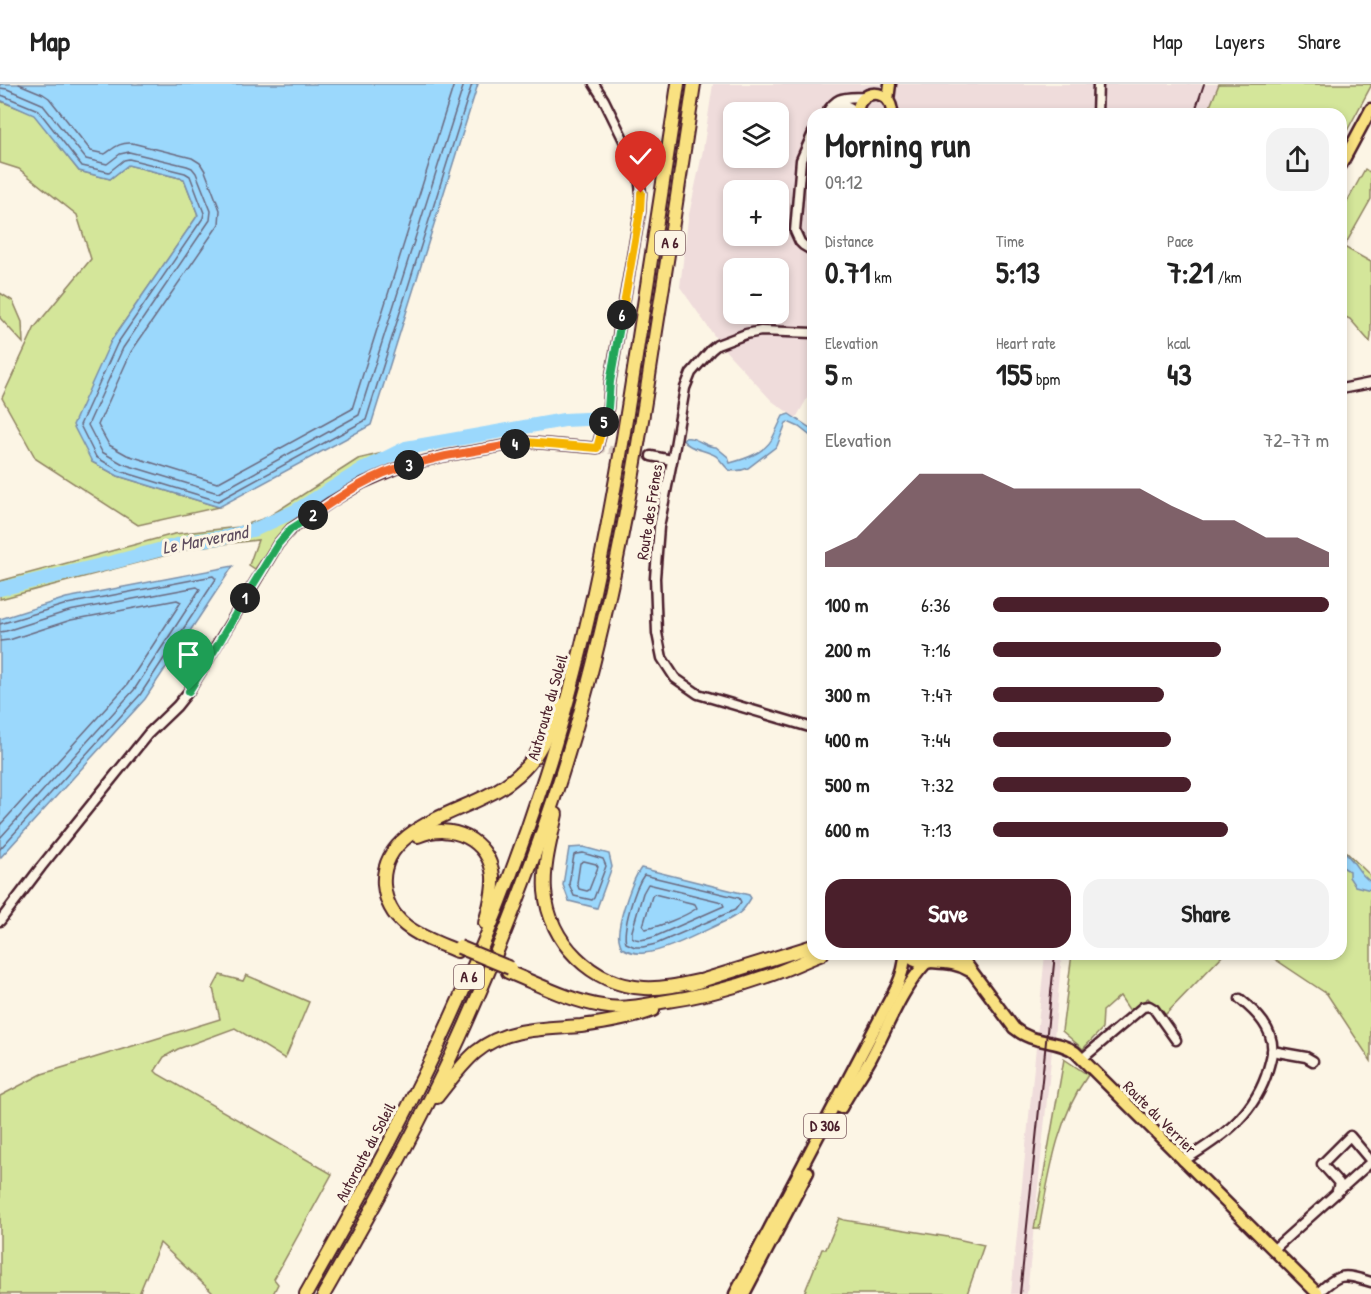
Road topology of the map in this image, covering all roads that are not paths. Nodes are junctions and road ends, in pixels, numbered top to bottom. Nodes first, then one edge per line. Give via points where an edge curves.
1 (594, 84) edge
2 (678, 84) edge
3 (694, 84) edge
4 (881, 84) edge
5 (890, 84) edge
6 (1098, 84) edge
7 (868, 96) junction
8 (830, 108) edge
9 (858, 108) edge
10 (892, 108) edge
11 (893, 108) edge
12 (1097, 108) edge
13 (1371, 109) edge
14 (807, 146) edge
15 (1347, 154) edge
16 (807, 247) edge
17 (807, 333) edge
18 (1371, 384) edge
19 (1347, 388) edge
20 (651, 456) tunnel mouth
21 (672, 460) junction
22 (583, 640) junction
23 (807, 726) edge
24 (568, 753) junction
25 (0, 921) edge
26 (807, 948) edge
27 (458, 949) junction
28 (807, 959) edge
29 (905, 960) edge
30 (913, 960) edge
31 (934, 960) edge
32 (964, 960) edge
33 (476, 961) junction
34 (928, 963) junction
35 (509, 970) junction
36 (977, 976) junction
37 (698, 981) junction
38 (679, 999) junction
39 (1240, 999) dead end
40 (1176, 1040) dead end
41 (1272, 1052) junction
42 (1082, 1059) junction
43 (1313, 1061) dead end
44 (421, 1116) junction
45 (1183, 1161) junction
46 (1371, 1161) edge
47 (1337, 1191) junction
48 (1273, 1250) junction
49 (1371, 1282) edge
50 (306, 1294) edge
51 (324, 1294) edge
52 (735, 1294) edge
53 (744, 1294) edge
54 (1318, 1294) edge

1 - 25 street via 638,169 641,193 608,408 597,448 526,442 400,467 363,483 291,529 278,544 189,691 148,734
2 - 22 highway, Autoroute du Soleil / A 6 via 613,501
3 - 24 highway, Autoroute du Soleil / A 6 via 622,535 598,645
4 - 7 main road
5 - 11 main road
6 - 12 street
7 - 8 street via 836,100
7 - 9 main road
7 - 10 main road via 878,94
13 - 15 main road
14 - 16 street via 801,160 795,231
17 - 21 street, Route des Frênes via 753,332 711,350 685,388
18 - 19 street
20 - 21 street
21 - 23 street, Route des Frênes via 658,527 655,578 662,658 675,678 698,694
22 - 27 highway via 548,732 528,766 495,791 412,833 400,842 389,859 385,888 395,915 410,929
22 - 33 highway, Autoroute du Soleil / A 6 via 545,774
24 - 37 highway via 545,871 546,900 564,944 593,971 616,982 643,988
24 - 44 highway, Autoroute du Soleil / A 6 via 506,930
26 - 37 highway
27 - 33 highway via 411,924 398,911 390,893 391,868 399,852 426,832 459,833 478,845 489,861 493,890
27 - 35 highway, bridge
28 - 38 highway via 770,976
29 - 52 main road, D 306 via 897,986
30 - 34 main road, Route du Verrier
31 - 34 main road
32 - 36 main road, Route du Verrier
33 - 50 highway, Autoroute du Soleil / A 6 via 405,1113
34 - 36 main road, Route du Verrier via 953,963
34 - 53 main road, D 306 via 898,1002
35 - 37 highway via 612,1003 665,995
35 - 38 highway via 604,1007
36 - 42 main road, Route du Verrier via 1014,1028 1023,1035 1065,1045
38 - 44 highway via 624,1018 501,1037 469,1059
39 - 41 street via 1263,1022
40 - 42 street via 1154,1009 1143,1007
41 - 43 street
41 - 45 street via 1252,1106 1212,1143
42 - 45 main road, Route du Verrier
44 - 51 highway, Autoroute du Soleil / A 6
45 - 48 main road, Route du Verrier
46 - 47 street
46 - 47 street via 1350,1136 1322,1164 1338,1183
47 - 48 street
48 - 54 main road, Route du Verrier
49 - 54 street via 1341,1276

